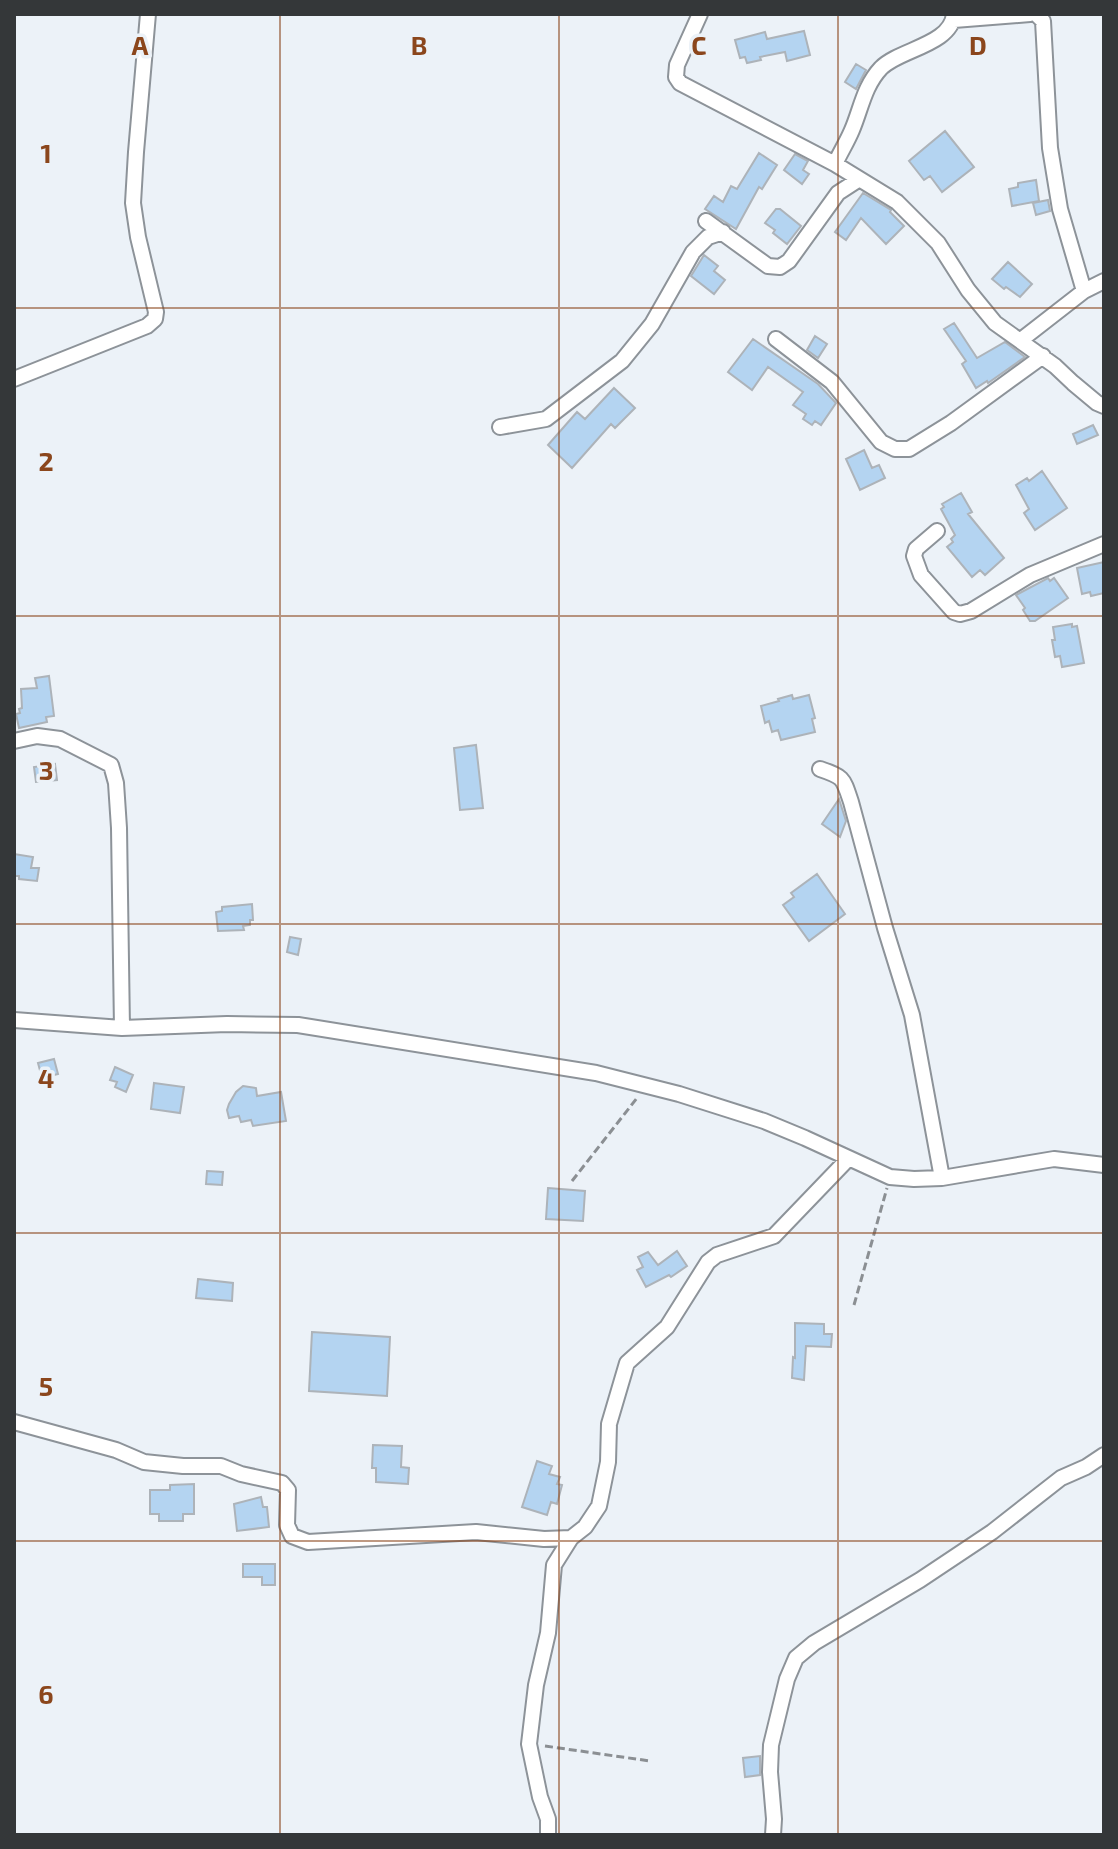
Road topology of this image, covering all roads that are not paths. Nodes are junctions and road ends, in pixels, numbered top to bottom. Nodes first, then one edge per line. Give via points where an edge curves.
1 (148, 14) edge
2 (700, 14) edge
3 (1030, 14) edge
4 (1036, 14) edge
5 (954, 17) edge
6 (835, 164) junction
7 (858, 180) junction
8 (706, 221) dead end
9 (723, 232) junction
10 (1104, 281) edge
11 (1084, 291) junction
12 (776, 339) dead end
13 (1021, 340) junction
14 (1043, 356) junction
15 (14, 379) edge
16 (1104, 406) edge
17 (500, 427) dead end
18 (937, 531) dead end
19 (1104, 544) edge
20 (14, 741) edge
21 (820, 769) dead end
22 (14, 1020) edge
23 (122, 1028) junction
24 (848, 1159) junction
25 (1104, 1165) edge
26 (942, 1178) junction
27 (14, 1422) edge
28 (1104, 1455) edge
29 (571, 1538) junction
30 (548, 1835) edge
31 (773, 1835) edge

1 - 15 street via 133,203 155,319
2 - 6 street via 677,65 680,83
3 - 5 street
4 - 11 street via 1043,21 1050,148 1060,209
5 - 6 street via 947,31 881,69
6 - 7 street
7 - 9 street via 838,193 780,267 768,266
7 - 13 street via 897,202 938,243 995,323
8 - 9 street
9 - 17 street via 708,237 693,252 652,324 622,361 546,419
10 - 11 street
11 - 13 street
12 - 14 street via 832,382 881,442 895,449 909,449 951,423
13 - 14 street
14 - 16 street
18 - 19 street via 914,556 921,575 960,614 1030,575
20 - 23 street via 60,739 111,765 119,828
21 - 26 street via 839,775 851,802 912,1015
22 - 23 street
23 - 24 street via 298,1025 596,1073 764,1121
24 - 26 street via 890,1177
24 - 29 street via 774,1236 708,1262 667,1327 627,1363 609,1424 599,1506
25 - 26 street via 1054,1159
27 - 29 street via 144,1462 221,1466 282,1483 288,1490 287,1525 292,1536 308,1542 476,1532
28 - 31 street via 1061,1478 992,1532 796,1658 771,1745
29 - 30 street via 554,1565 529,1744

